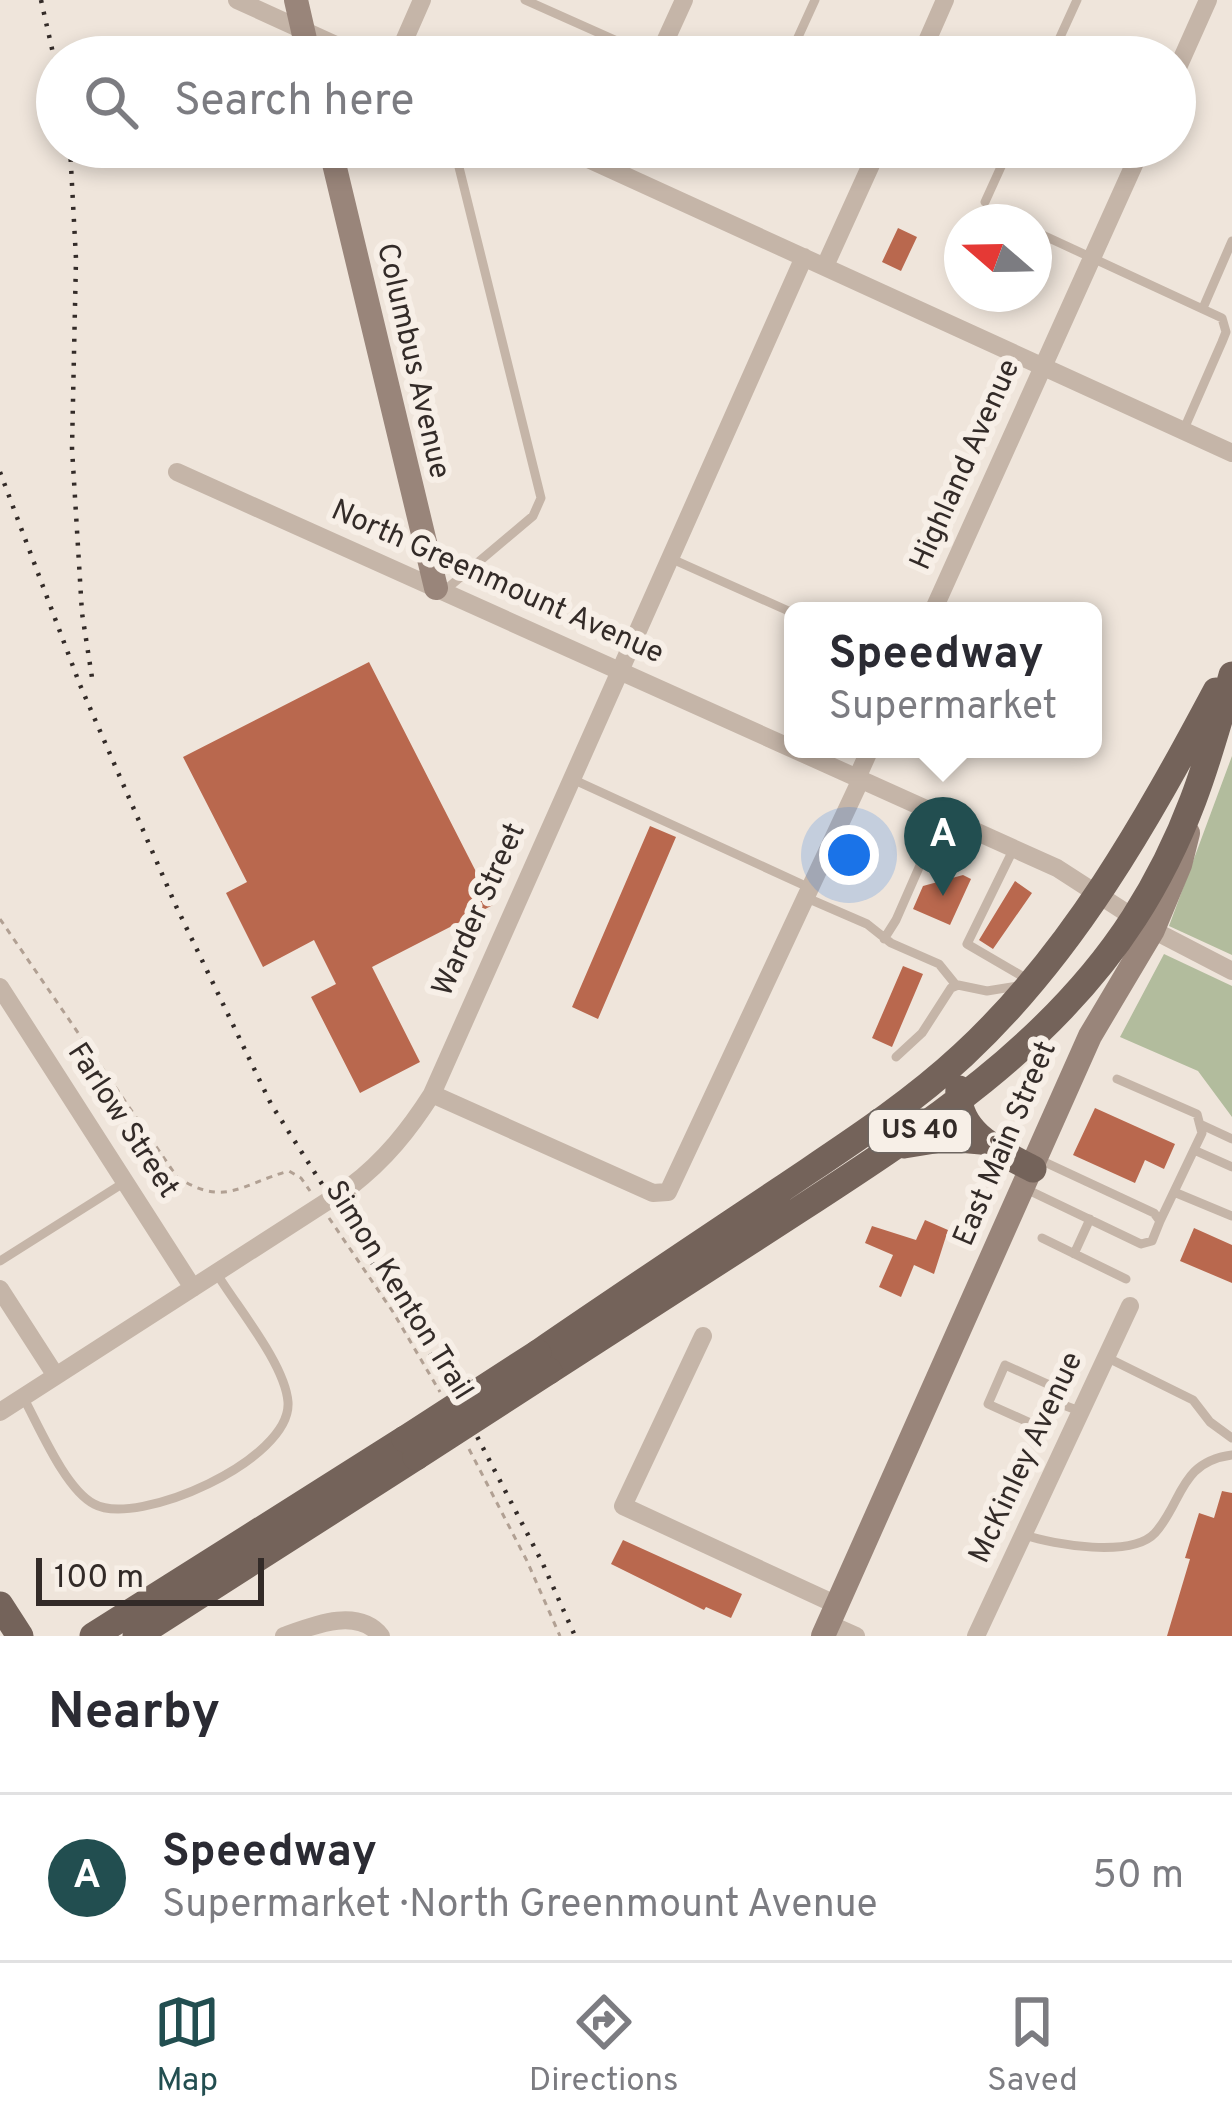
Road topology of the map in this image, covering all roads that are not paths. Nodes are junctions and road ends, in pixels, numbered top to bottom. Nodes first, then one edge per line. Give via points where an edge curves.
1 (237, 0) edge
2 (296, 0) edge
3 (422, 0) edge
4 (524, 0) edge
5 (684, 0) edge
6 (815, 0) edge
7 (945, 0) edge
8 (1077, 0) edge
9 (1208, 0) edge
10 (551, 6) edge
11 (302, 30) junction
12 (304, 36) edge
13 (315, 36) edge
14 (406, 36) edge
15 (613, 36) edge
16 (666, 36) edge
17 (799, 36) edge
18 (929, 36) edge
19 (1061, 36) edge
20 (1192, 36) edge
21 (335, 168) edge
22 (459, 168) edge
23 (869, 168) edge
24 (1000, 168) edge
25 (1133, 168) edge
26 (610, 169) edge
27 (985, 202) dead end
28 (1052, 239) edge
29 (1232, 241) edge
30 (804, 257) junction
31 (1092, 258) junction
32 (825, 266) junction
33 (1203, 308) junction
34 (1044, 365) junction
35 (1184, 429) junction
36 (1232, 453) edge
37 (177, 472) dead end
38 (668, 558) junction
39 (440, 590) junction
40 (937, 602) edge
41 (784, 609) edge
42 (1232, 661) edge
43 (618, 670) junction
44 (1232, 675) edge
45 (784, 745) edge
46 (813, 758) edge
47 (867, 758) edge
48 (570, 778) junction
49 (859, 778) junction
50 (942, 815) junction
51 (1015, 846) junction
52 (1100, 893) junction
53 (810, 894) junction
54 (1144, 924) junction
55 (884, 939) junction
56 (1232, 971) edge
57 (1030, 983) junction
58 (956, 985) junction
59 (0, 987) edge
60 (963, 1055) junction
61 (896, 1057) dead end
62 (1117, 1079) dead end
63 (432, 1094) junction
64 (958, 1103) junction
65 (1202, 1125) junction
66 (1232, 1139) edge
67 (981, 1141) junction
68 (900, 1145) junction
69 (1194, 1150) junction
70 (1232, 1167) edge
71 (1032, 1172) junction
72 (125, 1182) junction
73 (1174, 1192) junction
74 (1232, 1216) edge
75 (1090, 1220) junction
76 (1160, 1221) junction
77 (1042, 1238) dead end
78 (1074, 1254) junction
79 (0, 1261) edge
80 (216, 1273) junction
81 (1126, 1279) dead end
82 (193, 1288) junction
83 (0, 1289) edge
84 (1130, 1306) dead end
85 (703, 1336) dead end
86 (1108, 1358) junction
87 (544, 1362) junction
88 (56, 1376) junction
89 (23, 1397) junction
90 (1058, 1403) junction
91 (0, 1412) edge
92 (1082, 1412) junction
93 (1232, 1438) edge
94 (411, 1448) junction
95 (1232, 1455) edge
96 (1025, 1534) junction
97 (0, 1605) edge
98 (838, 1626) edge
99 (96, 1634) edge
100 (20, 1636) edge
101 (136, 1636) edge
102 (284, 1636) edge
103 (381, 1636) edge
104 (976, 1636) edge

1 - 11 street
2 - 11 main road
3 - 14 street
4 - 10 lane
5 - 16 street
6 - 17 lane
7 - 18 street
8 - 19 lane
9 - 20 street
10 - 15 lane
11 - 12 main road
11 - 13 street
21 - 39 main road, Columbus Avenue
22 - 39 lane via 541,498 533,516
23 - 32 street
24 - 27 lane
25 - 31 street, Highland Avenue
26 - 30 street
28 - 31 lane
29 - 33 lane
30 - 32 street
30 - 38 street, Warder Street
31 - 33 lane
31 - 34 street, Highland Avenue
32 - 34 street
33 - 35 lane via 1222,318 1226,332
34 - 35 street
34 - 40 street, Highland Avenue
35 - 36 street
37 - 39 street, North Greenmount Avenue
38 - 41 lane
38 - 43 street, Warder Street
39 - 43 street, North Greenmount Avenue
42 - 52 main road, US 40
43 - 45 street, North Greenmount Avenue
43 - 48 street, Warder Street
44 - 54 main road, US 40 via 1198,796
46 - 49 street, North Greenmount Avenue
47 - 49 street
48 - 53 lane
48 - 63 street, Warder Street
49 - 50 street, North Greenmount Avenue
49 - 53 street
50 - 51 street, North Greenmount Avenue
50 - 55 lane
51 - 52 street, North Greenmount Avenue
51 - 57 lane via 967,944
52 - 54 street, North Greenmount Avenue
52 - 57 main road, US 40
53 - 55 lane
53 - 63 street via 674,1187 662,1194
54 - 56 street, North Greenmount Avenue
54 - 64 main road, US 40
54 - 71 main road, East Main Street
55 - 58 lane via 939,964
57 - 58 lane via 987,991
57 - 60 main road, US 40
58 - 61 lane
59 - 72 street, Farlow Street
60 - 64 main road
60 - 87 main road, US 40
62 - 65 lane via 1196,1114
63 - 80 street, Warder Street via 373,1168
64 - 67 main road
64 - 68 main road, US 40
65 - 66 lane
65 - 69 lane
67 - 68 main road
67 - 71 main road
68 - 87 main road, US 40
69 - 70 lane
69 - 73 lane
71 - 75 lane
71 - 76 lane
71 - 98 main road, East Main Street
72 - 79 lane
72 - 82 street, Farlow Street
73 - 74 lane
73 - 76 lane
75 - 76 lane via 1148,1245
75 - 78 lane
77 - 78 lane
78 - 81 lane
80 - 82 street, Warder Street
80 - 89 lane via 275,1366 288,1405 273,1441 216,1483 103,1508 66,1473
82 - 88 street, Warder Street
83 - 88 street
84 - 86 street, McKinley Avenue
85 - 98 street via 623,1507 722,1552
86 - 92 street, McKinley Avenue
86 - 93 lane via 1193,1400
87 - 94 main road, US 40, bridge
88 - 89 street, Warder Street
89 - 91 street, Warder Street
90 - 90 lane via 1063,1391 1005,1365 988,1404 1046,1430
90 - 92 lane
92 - 96 street, McKinley Avenue
94 - 99 main road, US 40
94 - 101 main road, US 40
95 - 96 lane via 1189,1475 1155,1533 1137,1546
96 - 104 street, McKinley Avenue
97 - 100 main road
102 - 103 street via 346,1621 365,1622

